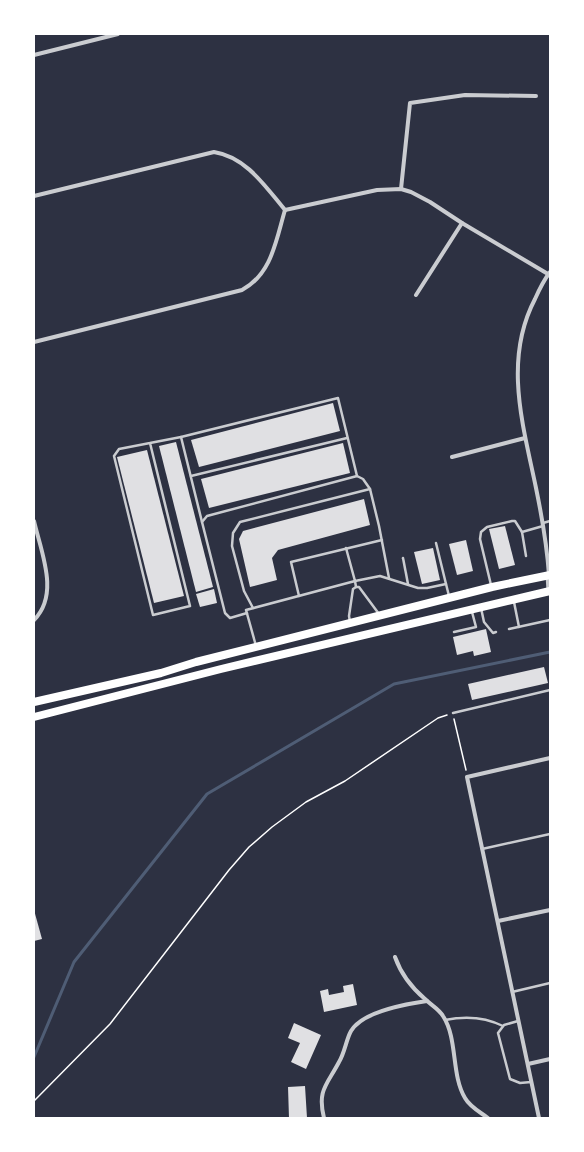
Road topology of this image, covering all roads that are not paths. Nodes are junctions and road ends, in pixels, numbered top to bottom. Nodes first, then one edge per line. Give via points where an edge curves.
1 (118, 34) edge
2 (34, 55) edge
3 (536, 96) dead end
4 (400, 189) junction
5 (34, 196) edge
6 (285, 210) junction
7 (462, 223) junction
8 (549, 273) edge
9 (416, 295) dead end
10 (34, 342) edge
11 (181, 437) junction
12 (347, 438) junction
13 (525, 438) junction
14 (150, 443) junction
15 (452, 457) dead end
16 (191, 476) junction
17 (357, 476) junction
18 (370, 489) junction
19 (34, 521) edge
20 (550, 521) edge
21 (202, 522) junction
22 (543, 524) junction
23 (522, 532) junction
24 (382, 540) junction
25 (436, 543) dead end
26 (346, 548) junction
27 (526, 556) dead end
28 (404, 558) dead end
29 (549, 575) edge
30 (389, 578) junction
31 (355, 581) junction
32 (408, 584) junction
33 (446, 584) junction
34 (356, 587) junction
35 (492, 588) junction
36 (550, 591) edge
37 (299, 596) junction
38 (450, 598) junction
39 (513, 600) junction
40 (481, 607) junction
41 (253, 608) junction
42 (472, 610) junction
43 (248, 614) junction
44 (380, 616) junction
45 (34, 620) edge
46 (550, 620) edge
47 (350, 624) junction
48 (519, 627) junction
49 (509, 629) dead end
50 (454, 632) dead end
51 (496, 632) dead end
52 (256, 647) junction
53 (550, 690) edge
54 (34, 702) edge
55 (453, 713) road end
56 (34, 717) edge
57 (550, 758) edge
58 (550, 834) edge
59 (482, 849) junction
60 (550, 910) edge
61 (498, 921) junction
62 (395, 957) dead end
63 (550, 983) edge
64 (512, 992) junction
65 (427, 1001) junction
66 (445, 1020) junction
67 (519, 1021) junction
68 (503, 1026) junction
69 (550, 1059) edge
70 (528, 1064) junction
71 (531, 1082) junction
72 (324, 1118) edge
73 (488, 1118) edge
74 (539, 1118) edge

1 - 2 street
3 - 4 street via 464,95 410,103
4 - 6 street via 377,190
4 - 7 street via 430,202
5 - 6 street via 214,152 241,162
6 - 10 street via 266,268 256,281 246,288
7 - 8 street
7 - 9 street
8 - 13 street via 531,306 518,350 517,394
11 - 12 lane via 338,398
11 - 14 lane
11 - 16 lane
12 - 16 lane
12 - 17 lane
13 - 15 street
13 - 22 street
14 - 14 lane via 190,606 153,615 114,456 119,449
16 - 21 lane
17 - 18 lane via 363,479
17 - 21 lane via 208,516
18 - 24 lane
18 - 41 lane via 240,522 233,533 232,546 244,590
19 - 45 street via 48,590 44,607
20 - 22 lane
21 - 43 lane via 225,613 230,618
22 - 23 lane
22 - 29 street
23 - 27 lane
23 - 35 lane via 515,521 487,527 481,532 480,539
24 - 26 lane
24 - 30 lane
25 - 33 lane
26 - 31 lane
26 - 37 lane via 291,562
28 - 32 lane
29 - 35 main road
29 - 36 street
30 - 31 lane via 380,576
30 - 32 lane
31 - 34 lane
31 - 37 lane
32 - 33 lane via 427,588
33 - 38 lane
34 - 44 lane via 360,588
34 - 47 lane via 353,589
35 - 38 main road
36 - 39 main road
37 - 41 lane
38 - 44 main road
39 - 40 main road
39 - 48 lane
40 - 42 main road
40 - 51 lane via 484,622 492,633
41 - 43 lane via 246,610
42 - 50 lane via 476,627
42 - 56 main road via 221,669
43 - 52 lane
44 - 47 main road
46 - 48 lane
47 - 52 main road
48 - 49 lane
52 - 54 main road via 161,673
53 - 55 lane
57 - 59 street via 467,777
58 - 59 lane
59 - 61 street
60 - 61 street
61 - 64 street
62 - 65 street via 408,980
63 - 64 lane
64 - 67 street
65 - 66 street
65 - 72 street via 377,1013 352,1029 340,1061 321,1093
66 - 68 lane via 474,1018 489,1020
66 - 73 street via 463,1094 472,1107
67 - 68 lane
67 - 70 street
68 - 71 lane via 498,1033 510,1079 520,1083
69 - 70 street
70 - 71 street
71 - 74 street

